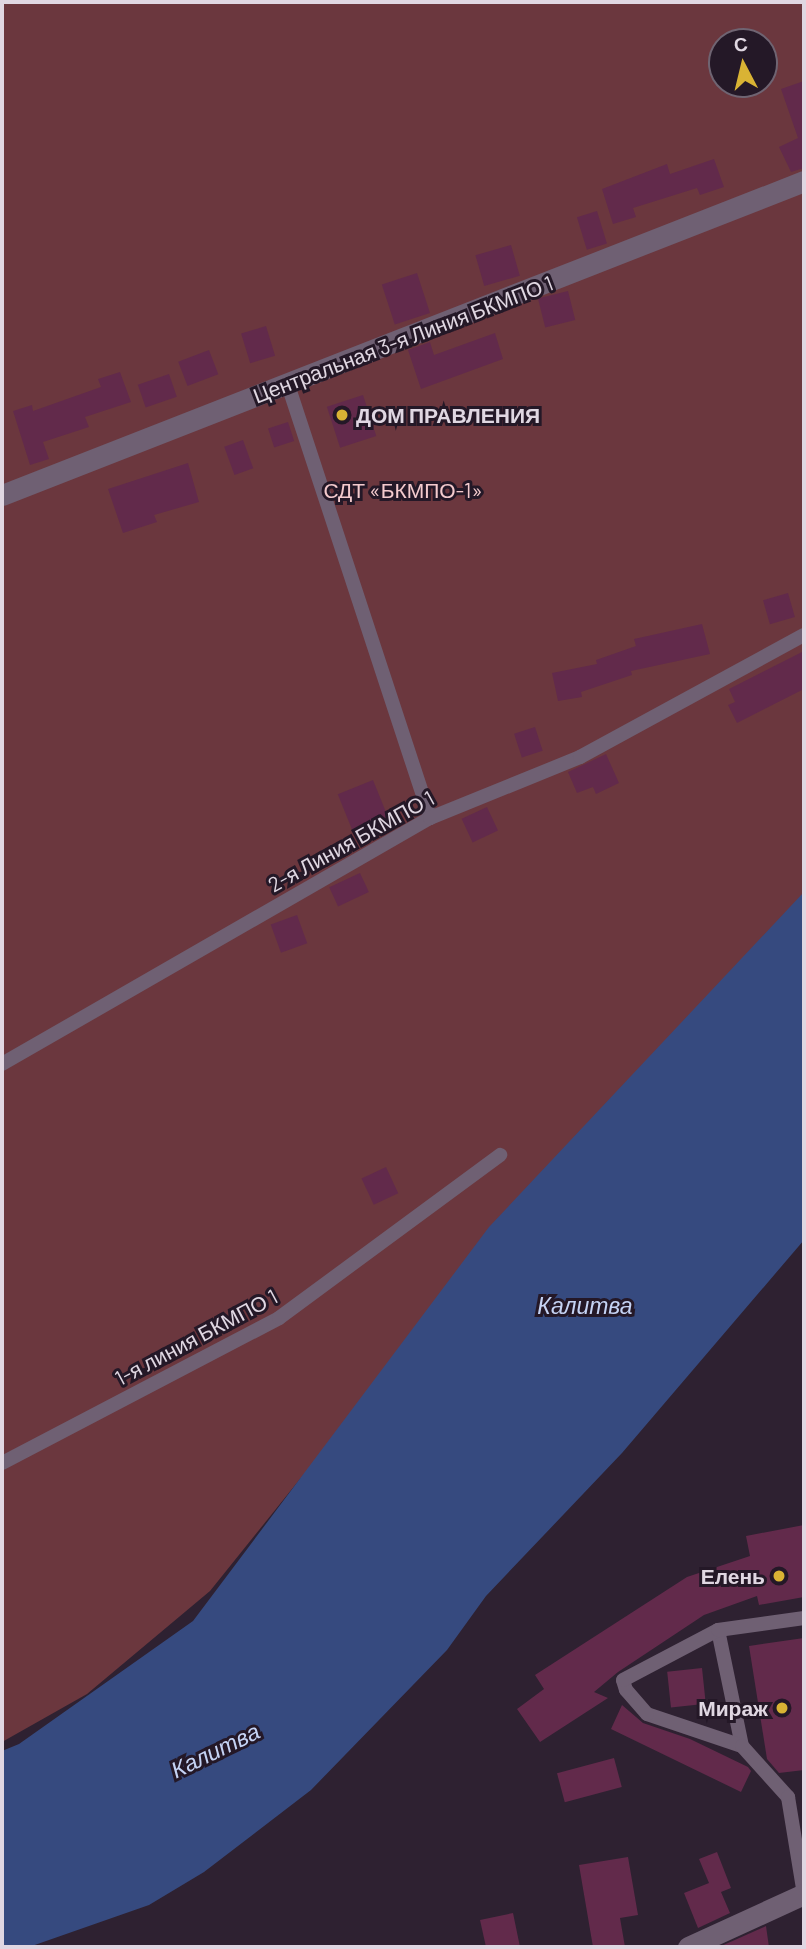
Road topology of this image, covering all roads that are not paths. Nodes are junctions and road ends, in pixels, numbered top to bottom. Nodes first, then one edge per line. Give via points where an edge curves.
1 (804, 181) edge
2 (288, 385) junction
3 (2, 495) edge
4 (804, 635) edge
5 (430, 818) junction
6 (2, 1064) edge
7 (500, 1155) dead end
8 (2, 1463) edge
9 (804, 1618) edge
10 (718, 1630) junction
11 (742, 1746) junction
12 (804, 1894) edge
13 (688, 1947) edge

1 - 2 street, Центральная 3-я Линия БКМПО 1
2 - 3 street, Центральная 3-я Линия БКМПО 1
2 - 5 lane
4 - 5 lane, 2-я Линия БКМПО 1 via 580,757
5 - 6 lane, 2-я Линия БКМПО 1
7 - 8 lane, 1-я линия БКМПО 1 via 279,1318
9 - 10 lane
10 - 11 lane
10 - 11 lane via 623,1680 647,1714
11 - 12 lane via 788,1797
12 - 13 street

